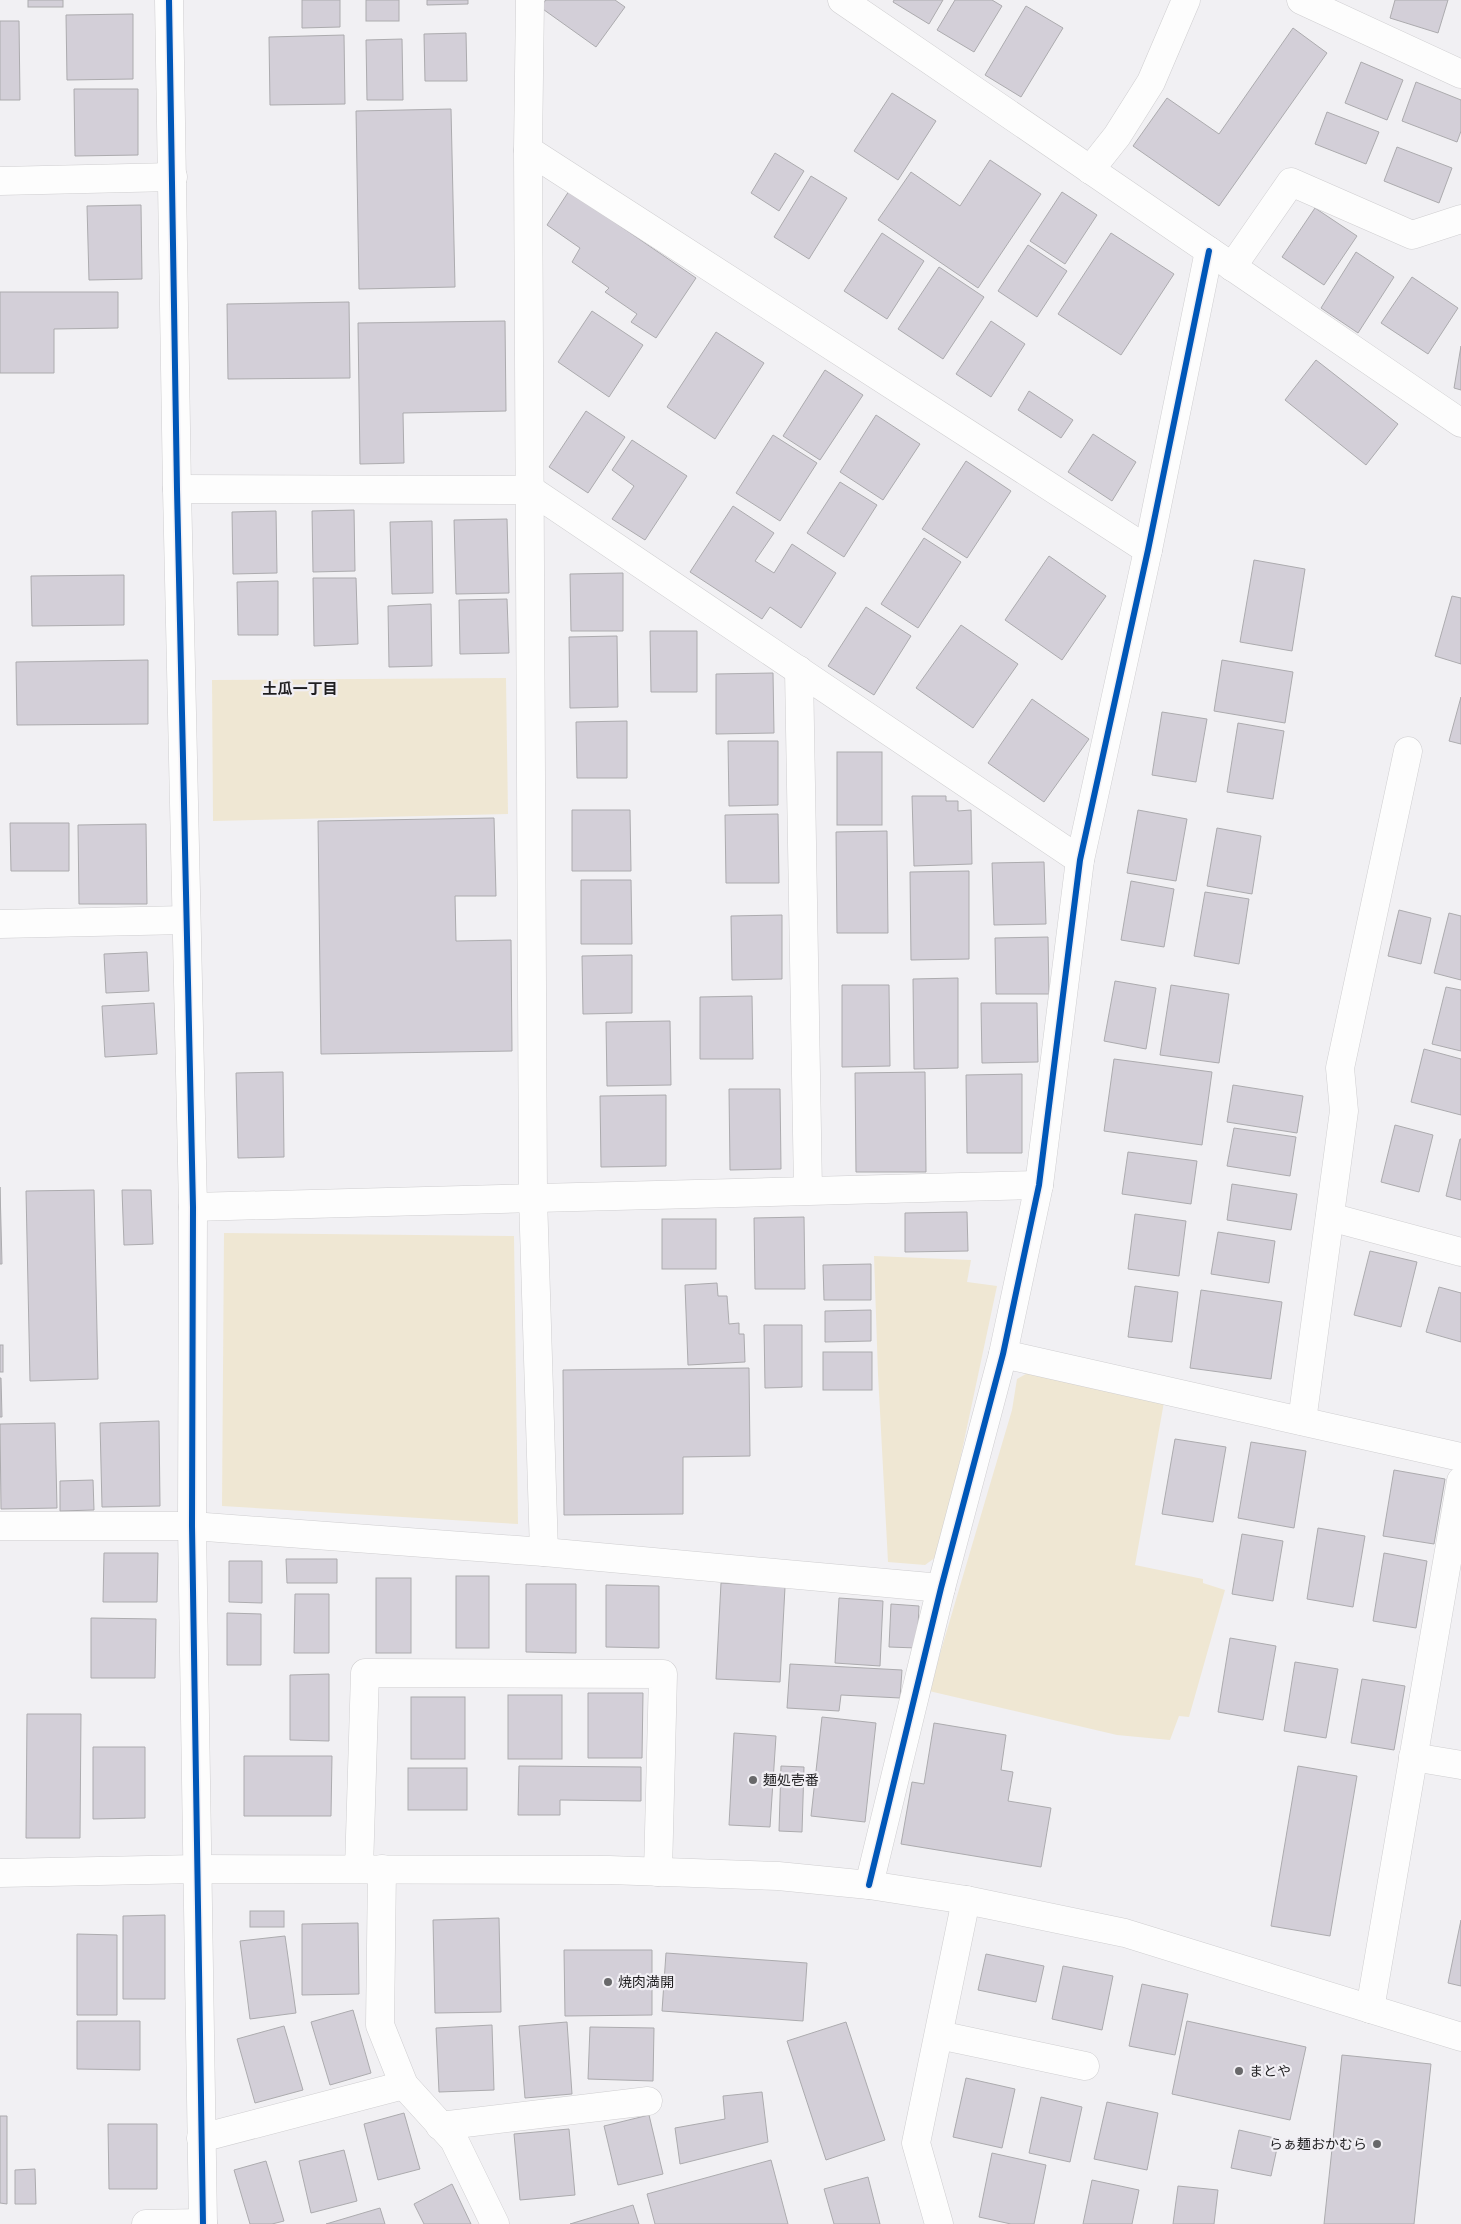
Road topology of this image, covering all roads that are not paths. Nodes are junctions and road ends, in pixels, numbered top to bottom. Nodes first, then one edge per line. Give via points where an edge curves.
1 (169, 0) edge
2 (530, 0) edge
3 (842, 0) edge
4 (1186, 0) edge
5 (1301, 0) edge
6 (1342, 9) edge
7 (1461, 74) edge
8 (528, 150) junction
9 (1090, 170) junction
10 (173, 178) junction
11 (0, 181) edge
12 (1461, 219) edge
13 (1209, 251) junction
14 (1232, 266) junction
15 (1461, 423) edge
16 (177, 489) junction
17 (531, 490) junction
18 (1148, 550) junction
19 (799, 670) junction
20 (1408, 751) dead end
21 (1080, 860) junction
22 (186, 920) junction
23 (0, 924) edge
24 (1039, 1185) junction
25 (808, 1190) junction
26 (533, 1197) junction
27 (193, 1207) junction
28 (1330, 1217) junction
29 (1461, 1252) edge
30 (1003, 1354) junction
31 (1302, 1421) junction
32 (1461, 1457) edge
33 (1461, 1481) edge
34 (0, 1526) edge
35 (192, 1526) junction
36 (544, 1552) junction
37 (942, 1588) junction
38 (1413, 1757) junction
39 (1461, 1765) edge
40 (197, 1869) junction
41 (371, 1869) junction
42 (658, 1872) junction
43 (0, 1873) edge
44 (868, 1885) junction
45 (966, 1900) junction
46 (1370, 2009) junction
47 (939, 2035) junction
48 (1461, 2037) edge
49 (1085, 2066) dead end
50 (404, 2085) junction
51 (648, 2101) dead end
52 (440, 2126) junction
53 (201, 2138) junction
54 (146, 2224) edge
55 (203, 2224) edge
56 (495, 2224) edge
57 (939, 2224) edge

1 - 10 street
2 - 8 street
3 - 9 street
4 - 9 street via 1151,82 1117,136
5 - 6 street
6 - 7 street
8 - 17 street
8 - 18 street
9 - 13 street
10 - 11 street
10 - 16 street
12 - 14 street via 1412,235 1291,182
13 - 14 street
13 - 18 street
14 - 15 street
16 - 17 street
16 - 22 street
17 - 19 street
17 - 26 street
18 - 21 street
19 - 21 street
19 - 25 street
20 - 28 street via 1340,1068 1344,1111
21 - 24 street
22 - 23 street
22 - 27 street
24 - 25 street
24 - 30 street
25 - 26 street
26 - 27 street
26 - 36 street
27 - 35 street
28 - 29 street
28 - 31 street
30 - 31 street
30 - 37 street
31 - 32 street
33 - 38 street
34 - 35 street
35 - 36 street
35 - 40 street
36 - 37 street
37 - 44 street
38 - 39 street
38 - 46 street
40 - 41 street
40 - 43 street
40 - 53 street
41 - 42 street
41 - 42 street via 364,1673 663,1674
41 - 50 street via 380,2025
42 - 44 street via 778,1876
44 - 45 street
45 - 46 street via 1125,1933
45 - 47 street
46 - 48 street
47 - 49 street
47 - 57 street via 916,2142
50 - 52 street
50 - 53 street
51 - 52 street
52 - 56 street via 454,2140
53 - 55 street
54 - 55 street

